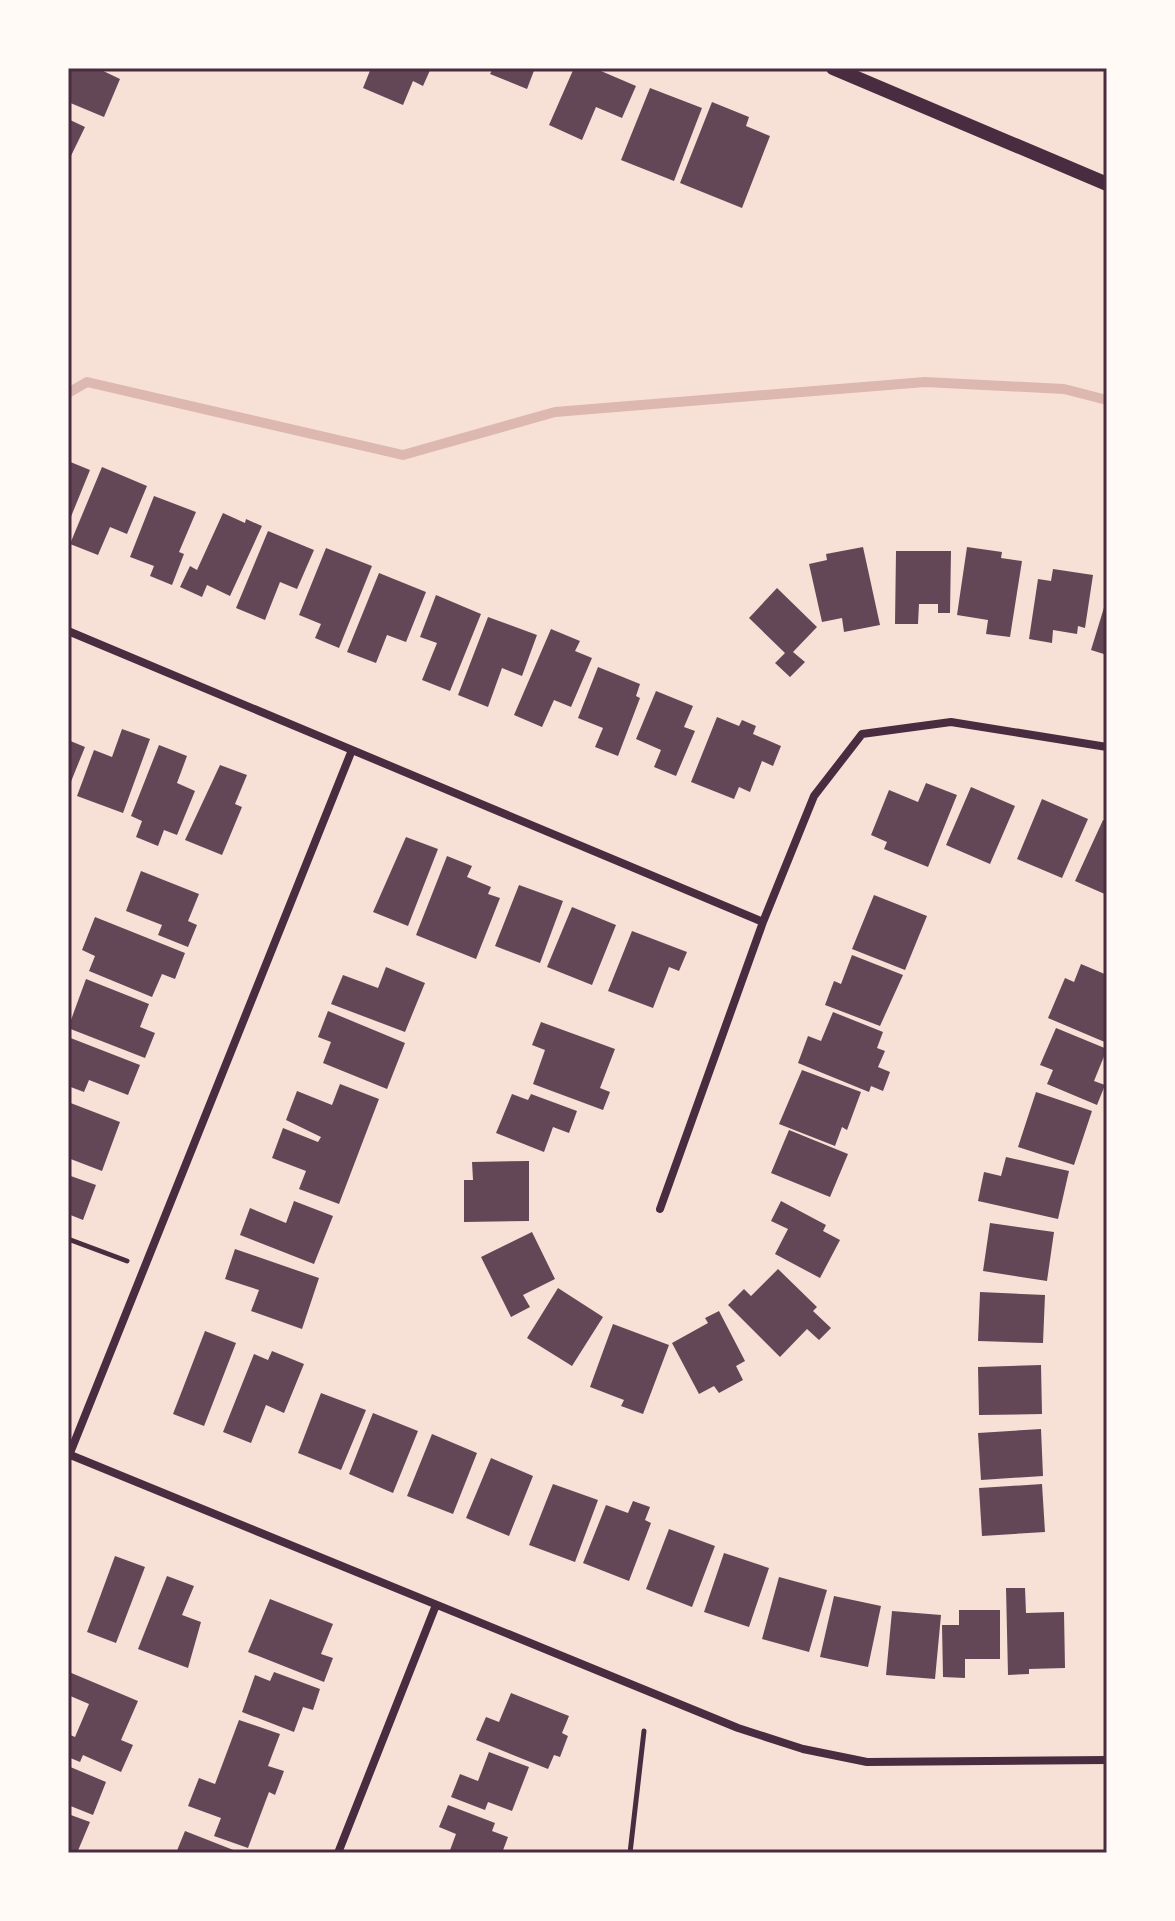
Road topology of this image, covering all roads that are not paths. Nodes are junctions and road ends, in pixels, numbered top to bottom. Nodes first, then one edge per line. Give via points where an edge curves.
1 (833, 68) edge
2 (1107, 184) edge
3 (68, 631) edge
4 (1107, 747) edge
5 (352, 750) junction
6 (763, 922) junction
7 (660, 1209) dead end
8 (69, 1456) edge
9 (436, 1605) junction
10 (1107, 1760) edge
11 (338, 1853) edge

1 - 2 street
3 - 5 street
4 - 6 street via 951,722 862,734 814,796
5 - 6 street
5 - 8 street
6 - 7 street
8 - 9 street
9 - 10 street via 738,1728 803,1749 867,1762
9 - 11 street

